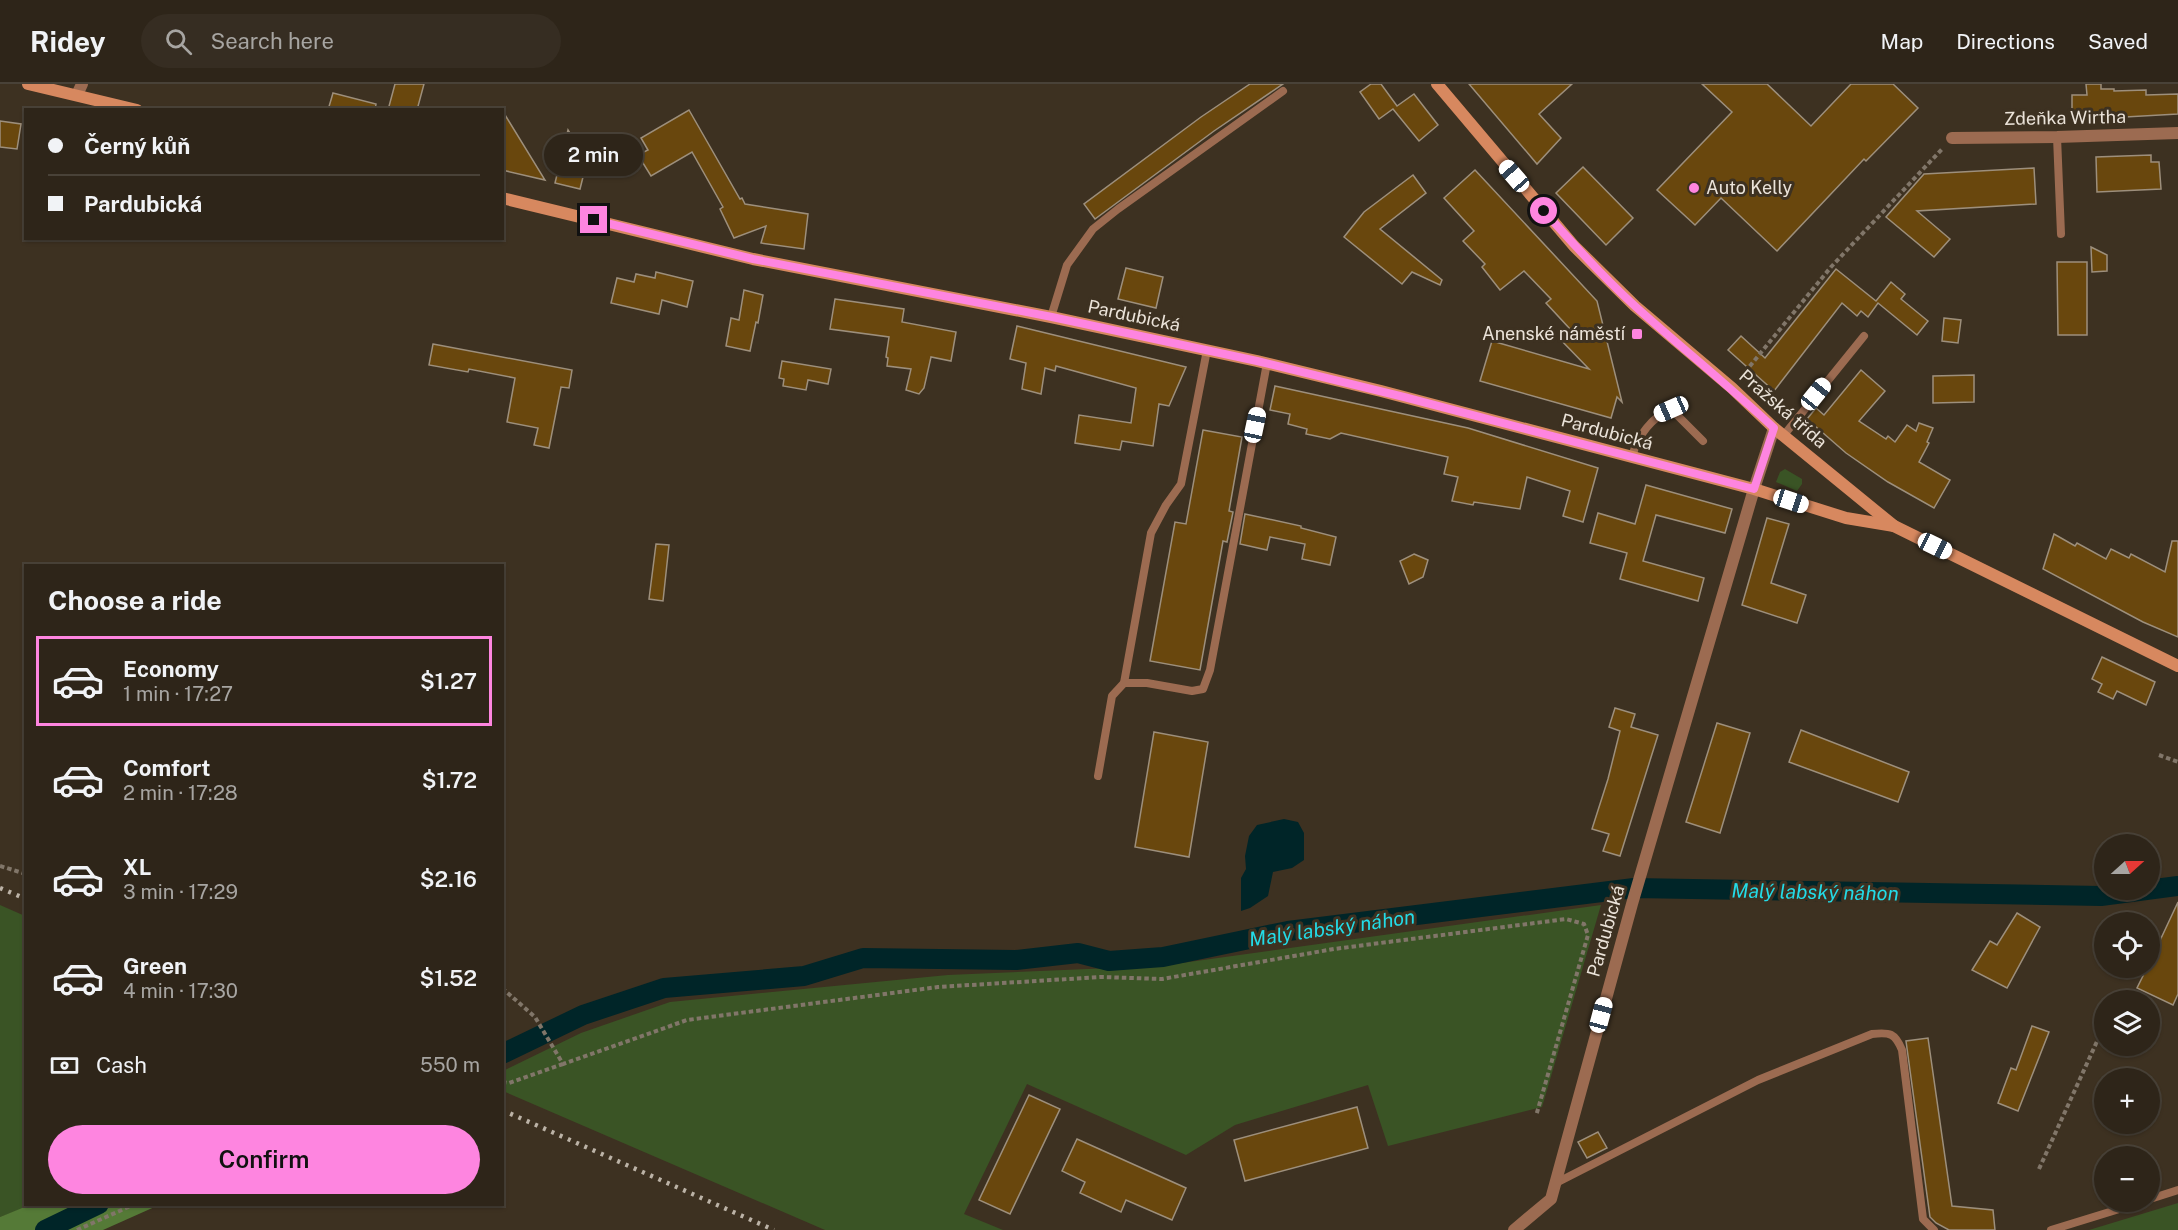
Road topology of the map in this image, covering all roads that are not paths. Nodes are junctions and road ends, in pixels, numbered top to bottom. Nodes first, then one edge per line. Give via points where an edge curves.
1 (28, 84) edge
2 (1437, 84) edge
3 (80, 89) edge
4 (1283, 91) dead end
5 (132, 108) edge
6 (2178, 133) edge
7 (2057, 137) junction
8 (1952, 138) road end
9 (504, 198) edge
10 (2061, 234) dead end
11 (1052, 317) junction
12 (1864, 336) dead end
13 (1207, 350) junction
14 (1268, 363) junction
15 (1779, 431) junction
16 (1703, 441) dead end
17 (1632, 456) junction
18 (1754, 489) junction
19 (1894, 526) junction
20 (2178, 666) edge
21 (1124, 683) junction
22 (1098, 776) dead end
23 (1556, 1183) junction
24 (2178, 1190) edge
25 (2160, 1196) edge
26 (2110, 1212) edge
27 (1514, 1230) edge
28 (1934, 1230) edge
29 (2051, 1230) edge

1 - 3 street
2 - 15 street, Pražská třída via 1574,246 1635,306
3 - 5 street
4 - 11 lane via 1093,229 1067,265
6 - 7 street, Zdeňka Wirtha
7 - 8 street, Zdeňka Wirtha
7 - 10 lane
9 - 11 street, Pardubická via 753,259
11 - 13 street, Pardubická
12 - 15 lane
13 - 14 street, Pardubická
13 - 21 lane via 1181,484 1151,532
14 - 17 street, Pardubická
14 - 21 lane via 1210,670 1203,689 1192,692 1147,683
15 - 18 street, Pardubická
15 - 19 street, Pražská třída
16 - 17 lane via 1671,409 1659,415 1636,440
17 - 18 street, Pardubická
18 - 19 street, Pardubická via 1846,518
18 - 23 street, Pardubická via 1632,904
19 - 20 street, Pražská třída
21 - 22 lane via 1112,696
23 - 27 street, Pardubická via 1551,1199
23 - 28 lane via 1758,1080 1872,1034 1887,1032 1897,1038 1902,1050 1923,1219
24 - 25 lane
26 - 29 lane

